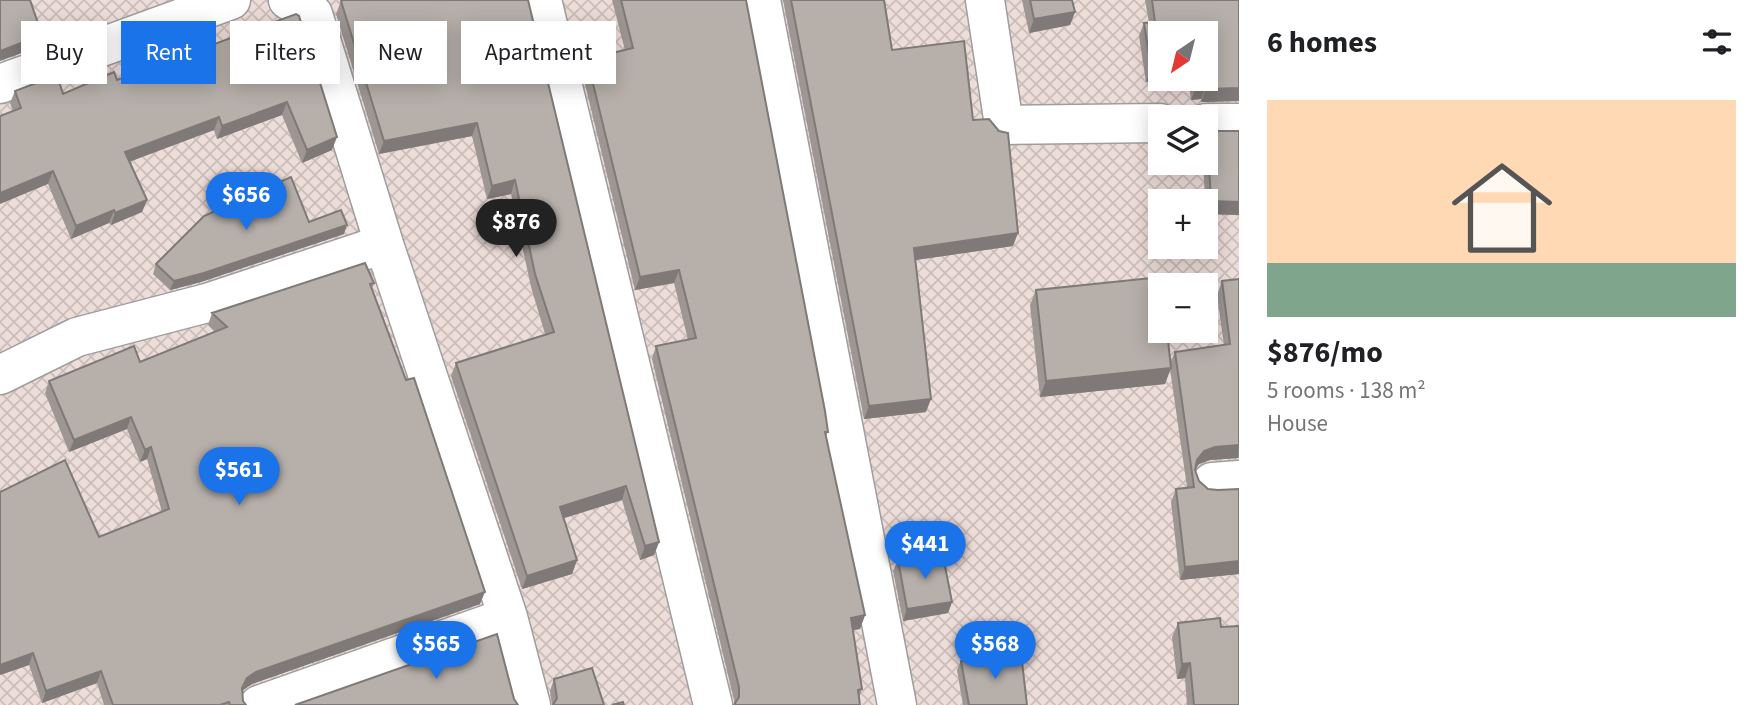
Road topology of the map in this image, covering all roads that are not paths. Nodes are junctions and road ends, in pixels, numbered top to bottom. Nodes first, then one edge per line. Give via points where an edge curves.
1 (231, 0) edge
2 (288, 0) edge
3 (542, 0) edge
4 (761, 0) edge
5 (985, 0) edge
6 (0, 84) edge
7 (1148, 123) edge
8 (1218, 123) edge
9 (1239, 123) edge
10 (384, 244) junction
11 (0, 375) edge
12 (508, 617) junction
13 (259, 705) edge
14 (531, 705) edge
15 (713, 705) edge
16 (897, 705) edge

1 - 6 street
2 - 10 street via 313,14
3 - 15 street
4 - 16 street
5 - 7 street via 1004,125
8 - 9 street
10 - 11 street via 207,303 76,337
10 - 12 street
12 - 13 street
12 - 14 street

